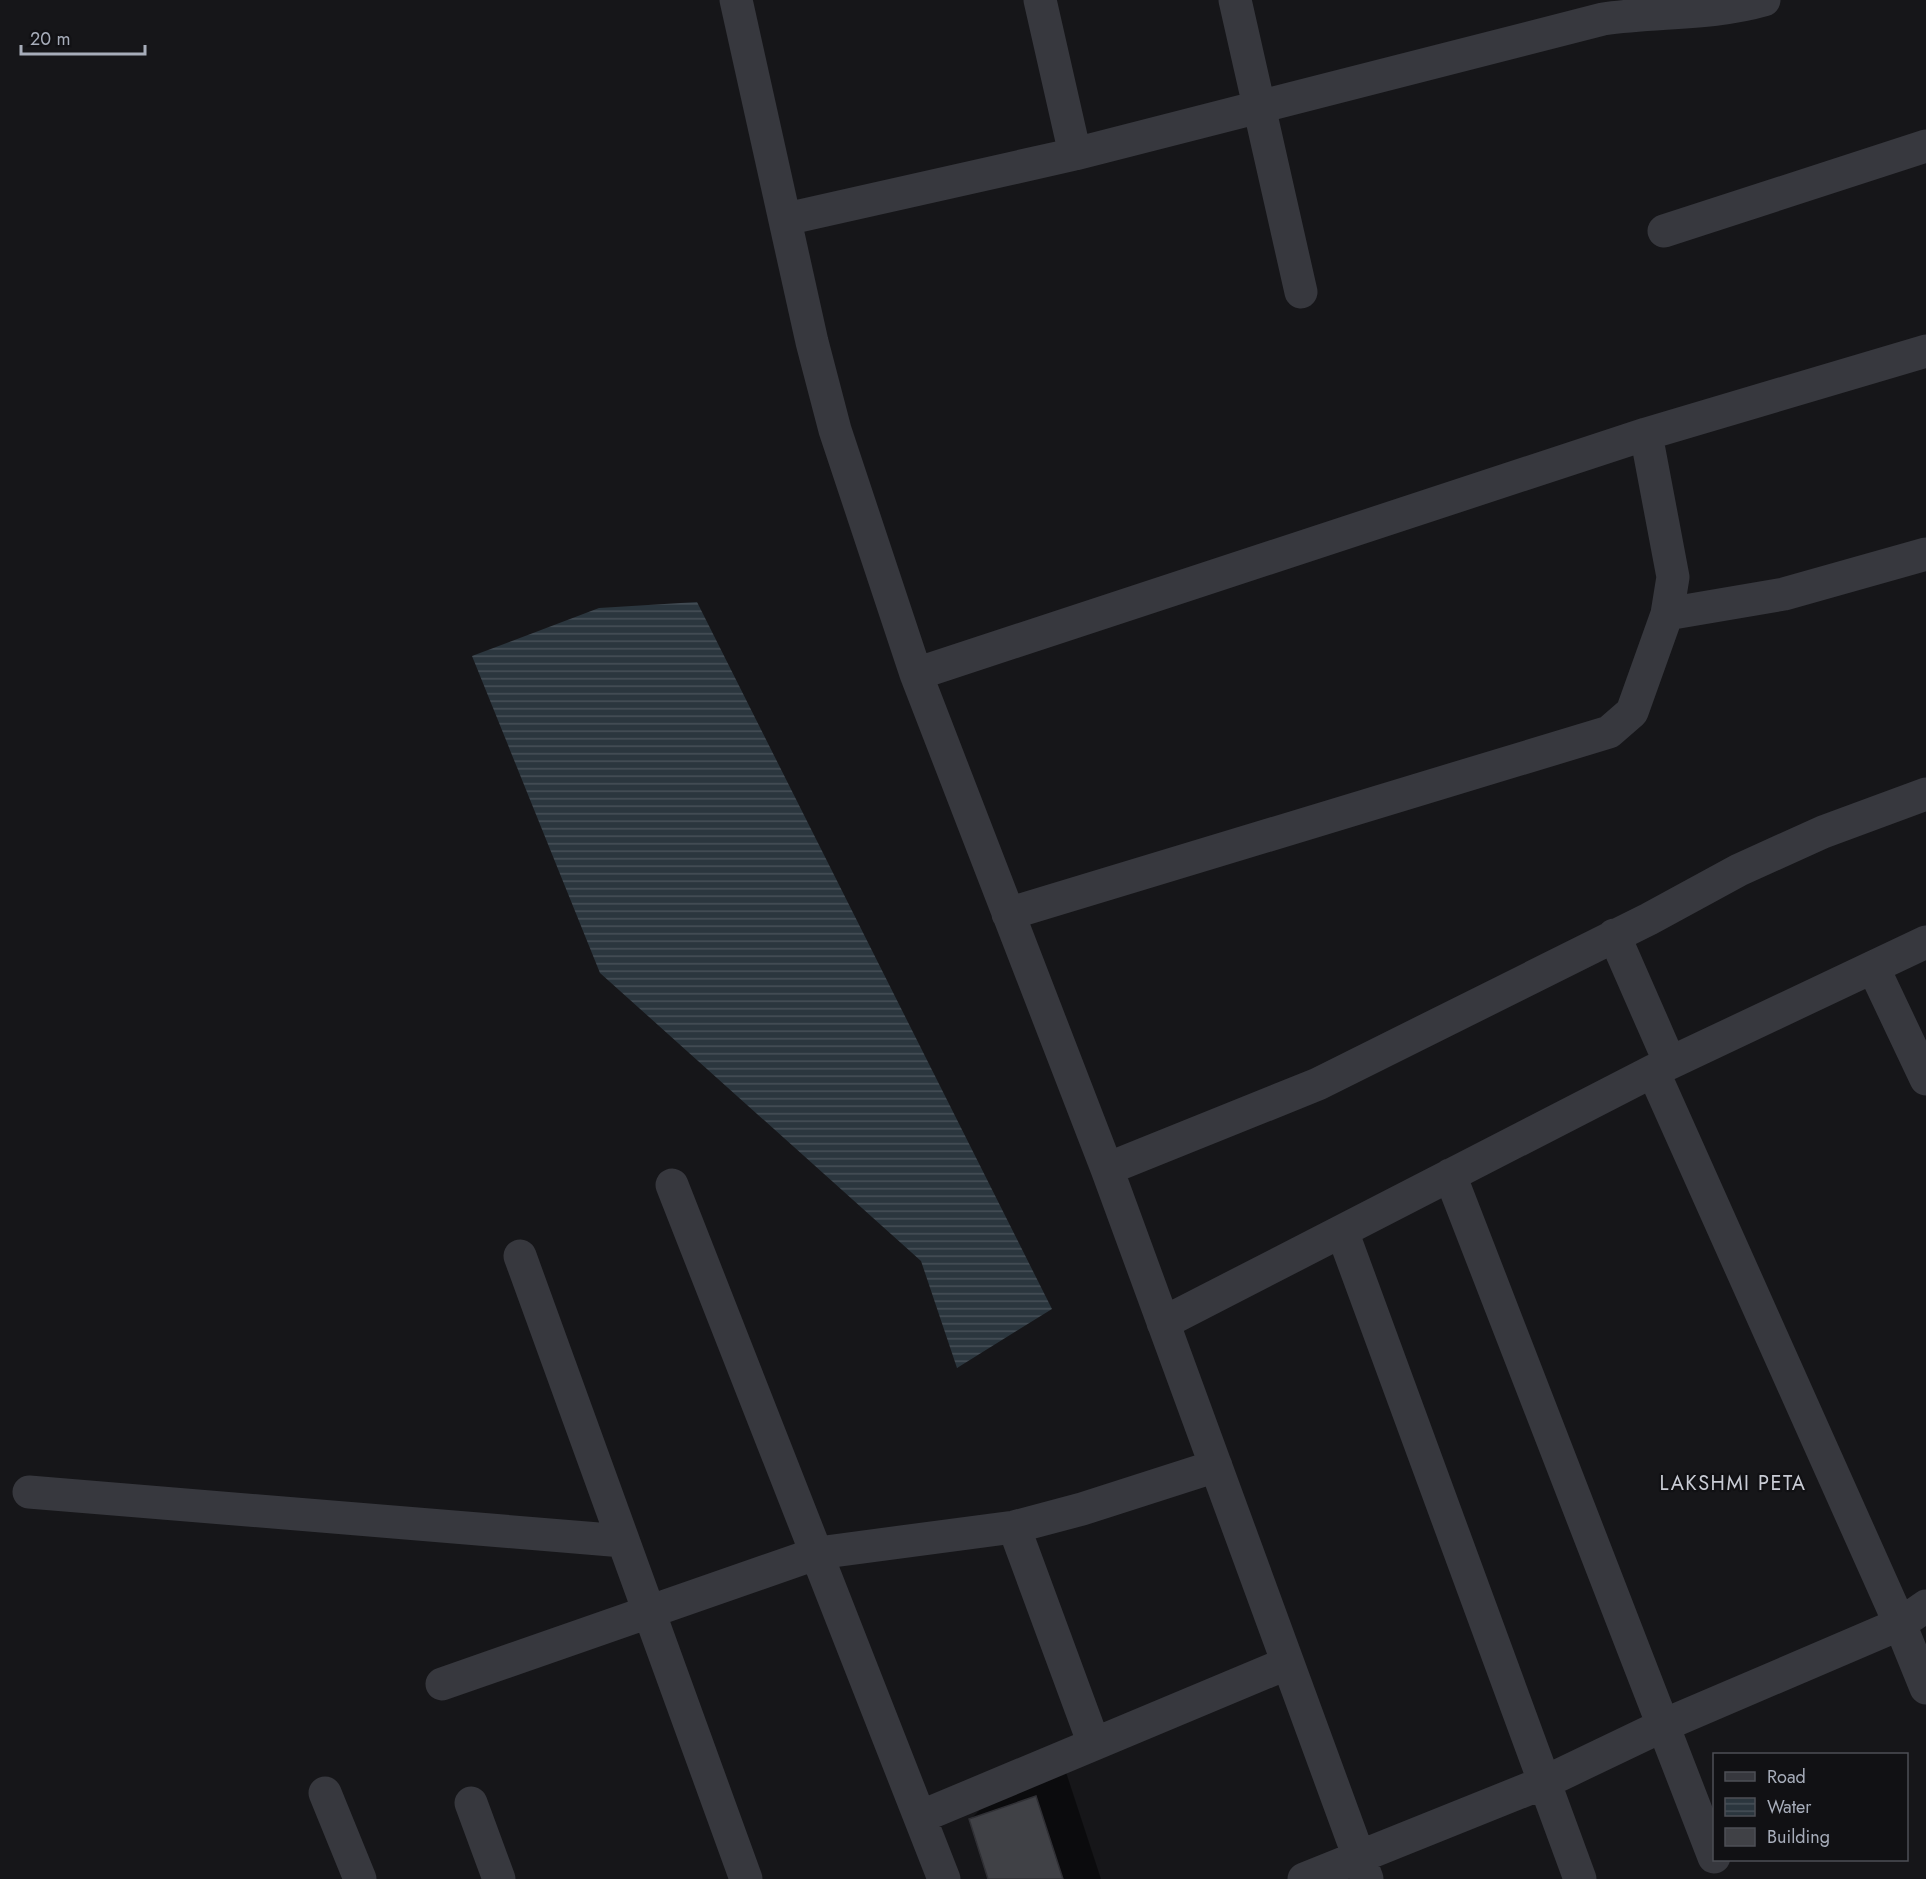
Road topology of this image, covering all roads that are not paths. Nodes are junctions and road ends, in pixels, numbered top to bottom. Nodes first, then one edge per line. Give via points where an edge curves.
1 (736, 0) edge
2 (1040, 0) edge
3 (1235, 0) edge
4 (1764, 0) edge
5 (1260, 107) junction
6 (1926, 146) edge
7 (1076, 154) junction
8 (786, 219) junction
9 (1664, 231) dead end
10 (1301, 292) dead end
11 (1926, 351) edge
12 (1663, 429) junction
13 (1926, 554) edge
14 (1674, 613) junction
15 (916, 674) junction
16 (1926, 794) edge
17 (1008, 914) junction
18 (1614, 935) junction
19 (1926, 942) edge
20 (1873, 966) junction
21 (1662, 1067) junction
22 (1926, 1079) edge
23 (1107, 1169) junction
24 (1450, 1175) junction
25 (672, 1185) dead end
26 (1342, 1231) junction
27 (520, 1256) dead end
28 (1163, 1323) junction
29 (1216, 1466) junction
30 (29, 1492) dead end
31 (1014, 1527) junction
32 (623, 1541) junction
33 (818, 1552) junction
34 (648, 1612) junction
35 (1913, 1615) edge
36 (1287, 1663) junction
37 (442, 1684) dead end
38 (1926, 1688) edge
39 (1664, 1725) junction
40 (1094, 1744) junction
41 (1544, 1783) junction
42 (325, 1793) dead end
43 (471, 1803) dead end
44 (920, 1817) junction
45 (1713, 1853) edge
46 (1716, 1861) edge
47 (1364, 1869) edge
48 (360, 1879) edge
49 (499, 1879) edge
50 (746, 1879) edge
51 (944, 1879) edge
52 (1304, 1879) edge
53 (1580, 1879) edge
54 (1723, 1879) edge

1 - 8 street
2 - 7 street
3 - 5 street
4 - 5 street via 1717,10 1603,18
5 - 7 street
5 - 10 street
6 - 9 street
7 - 8 street
8 - 15 street via 835,430
11 - 12 street
12 - 14 street
12 - 15 street
13 - 14 street via 1784,594
14 - 17 street via 1632,712 1609,732
15 - 17 street
16 - 18 street via 1812,837
17 - 23 street
18 - 21 street
18 - 23 street via 1318,1084
19 - 20 street
20 - 21 street
20 - 22 street
21 - 24 street
21 - 35 street
23 - 28 street
24 - 26 street
24 - 39 street
25 - 33 street
26 - 28 street
26 - 41 street
27 - 32 street
28 - 29 street
29 - 31 street
29 - 36 street
30 - 32 street
31 - 33 street
31 - 40 street
32 - 34 street
33 - 34 street
33 - 44 street
34 - 37 street
34 - 50 street
35 - 38 street
35 - 39 street
36 - 40 street
36 - 47 street
39 - 41 street
39 - 45 street
40 - 44 street
41 - 47 street
41 - 53 street
42 - 48 street
43 - 49 street
44 - 51 street
46 - 54 street
47 - 52 street

